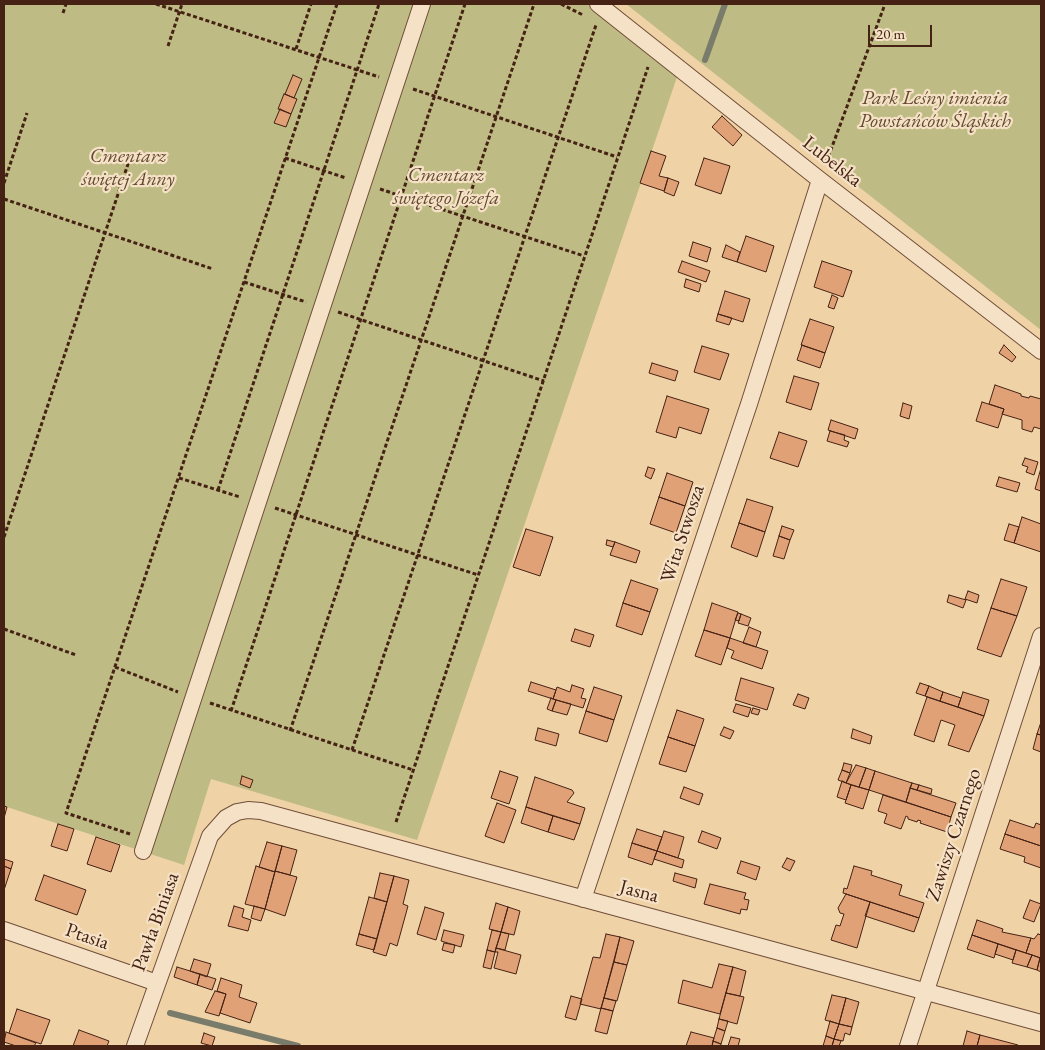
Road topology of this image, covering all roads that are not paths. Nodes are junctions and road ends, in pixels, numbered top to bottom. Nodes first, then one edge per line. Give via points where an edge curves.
1 (422, 4) edge
2 (598, 4) edge
3 (820, 180) junction
4 (1041, 351) edge
5 (1041, 636) edge
6 (226, 818) joint
7 (145, 845) road end
8 (583, 899) junction
9 (4, 930) edge
10 (157, 984) junction
11 (926, 992) junction
12 (1041, 1023) edge
13 (135, 1046) edge
14 (908, 1046) edge

1 - 7 street
2 - 3 street, Lubelska
3 - 4 street, Lubelska
3 - 8 street, Wita Stwosza via 731,458
5 - 11 street, Zawiszy Czarnego
6 - 8 street, Jasna via 237,812 261,811
6 - 10 street, Pawła Biniasa via 210,836
8 - 11 street, Jasna
9 - 10 street, Ptasia
10 - 13 street, Pawła Biniasa
11 - 12 street, Jasna
11 - 14 street, Zawiszy Czarnego

